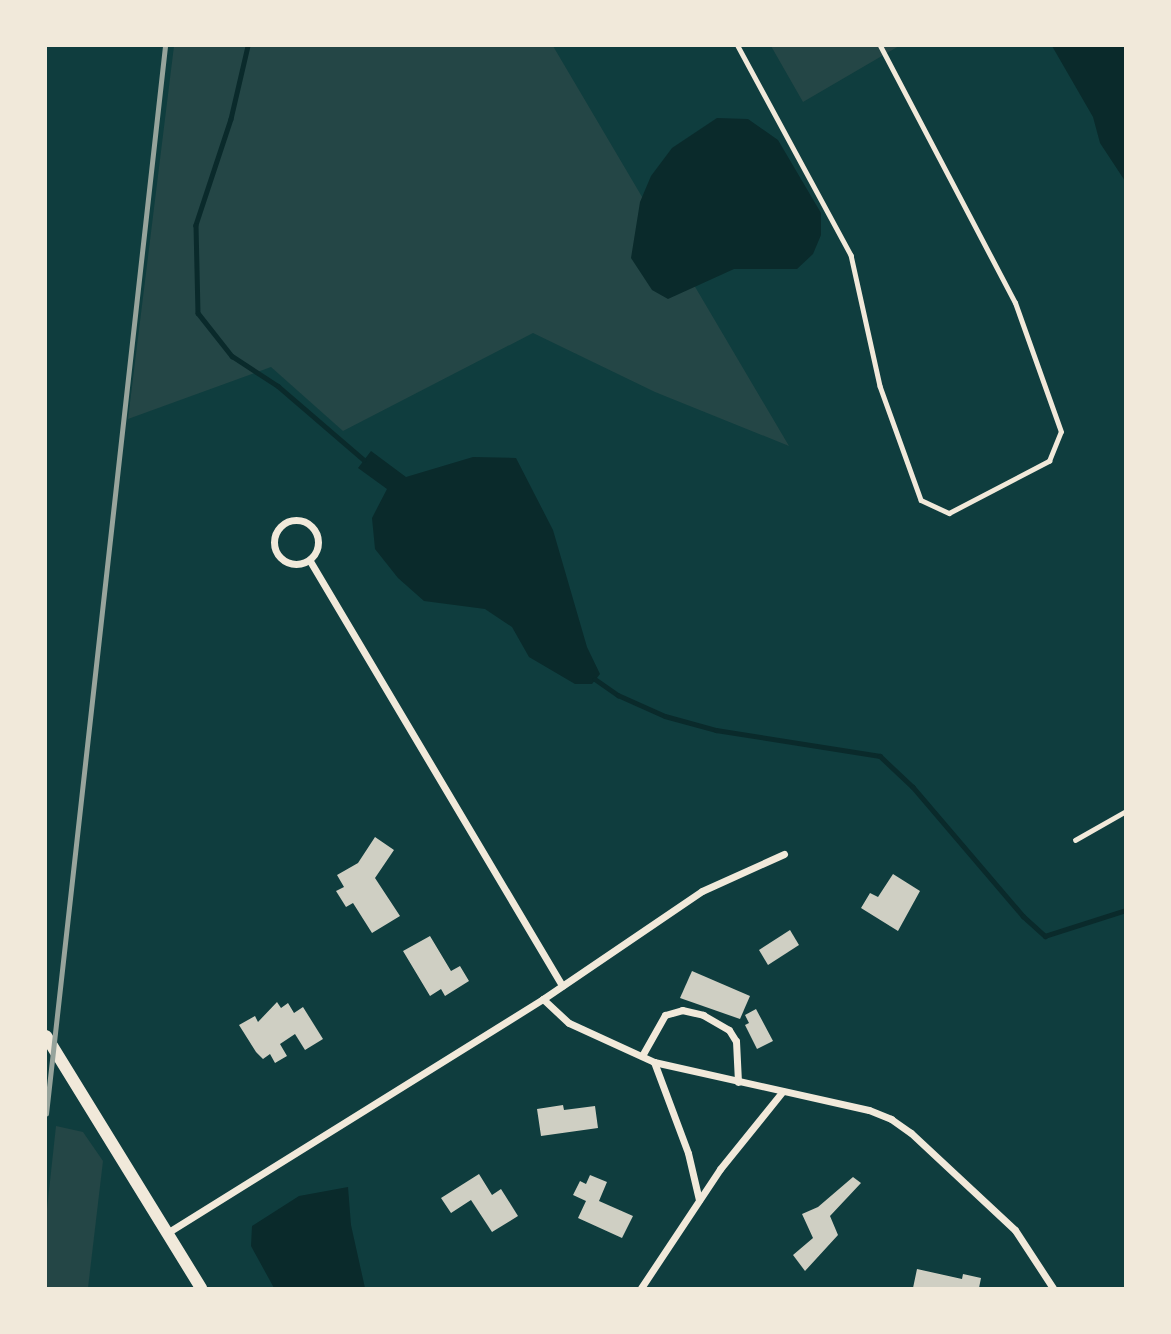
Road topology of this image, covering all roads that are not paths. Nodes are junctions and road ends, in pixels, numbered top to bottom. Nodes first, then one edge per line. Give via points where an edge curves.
1 (738, 46) edge
2 (880, 46) edge
3 (310, 561) junction
4 (1125, 811) edge
5 (1075, 840) dead end
6 (784, 854) dead end
7 (562, 986) junction
8 (543, 999) junction
9 (46, 1036) edge
10 (643, 1054) junction
11 (654, 1062) junction
12 (738, 1082) junction
13 (783, 1091) junction
14 (699, 1200) junction
15 (167, 1233) junction
16 (201, 1289) edge
17 (641, 1289) edge
18 (1053, 1289) edge

1 - 2 lane via 851,255 880,386 922,500 950,513 1049,461 1061,432 1015,303
3 - 3 street via 319,546 315,529 300,520 283,524 274,539 278,556 293,565
3 - 7 street
4 - 5 lane
6 - 7 street via 702,891
7 - 8 street
8 - 10 street via 569,1023
8 - 15 street
9 - 15 street
10 - 11 street
10 - 12 street via 665,1015 682,1010 703,1015 729,1030 736,1041
11 - 12 street
11 - 14 street via 688,1153
12 - 13 street
13 - 14 street
13 - 18 street via 869,1110 911,1133 1015,1230
14 - 17 street
15 - 16 street

